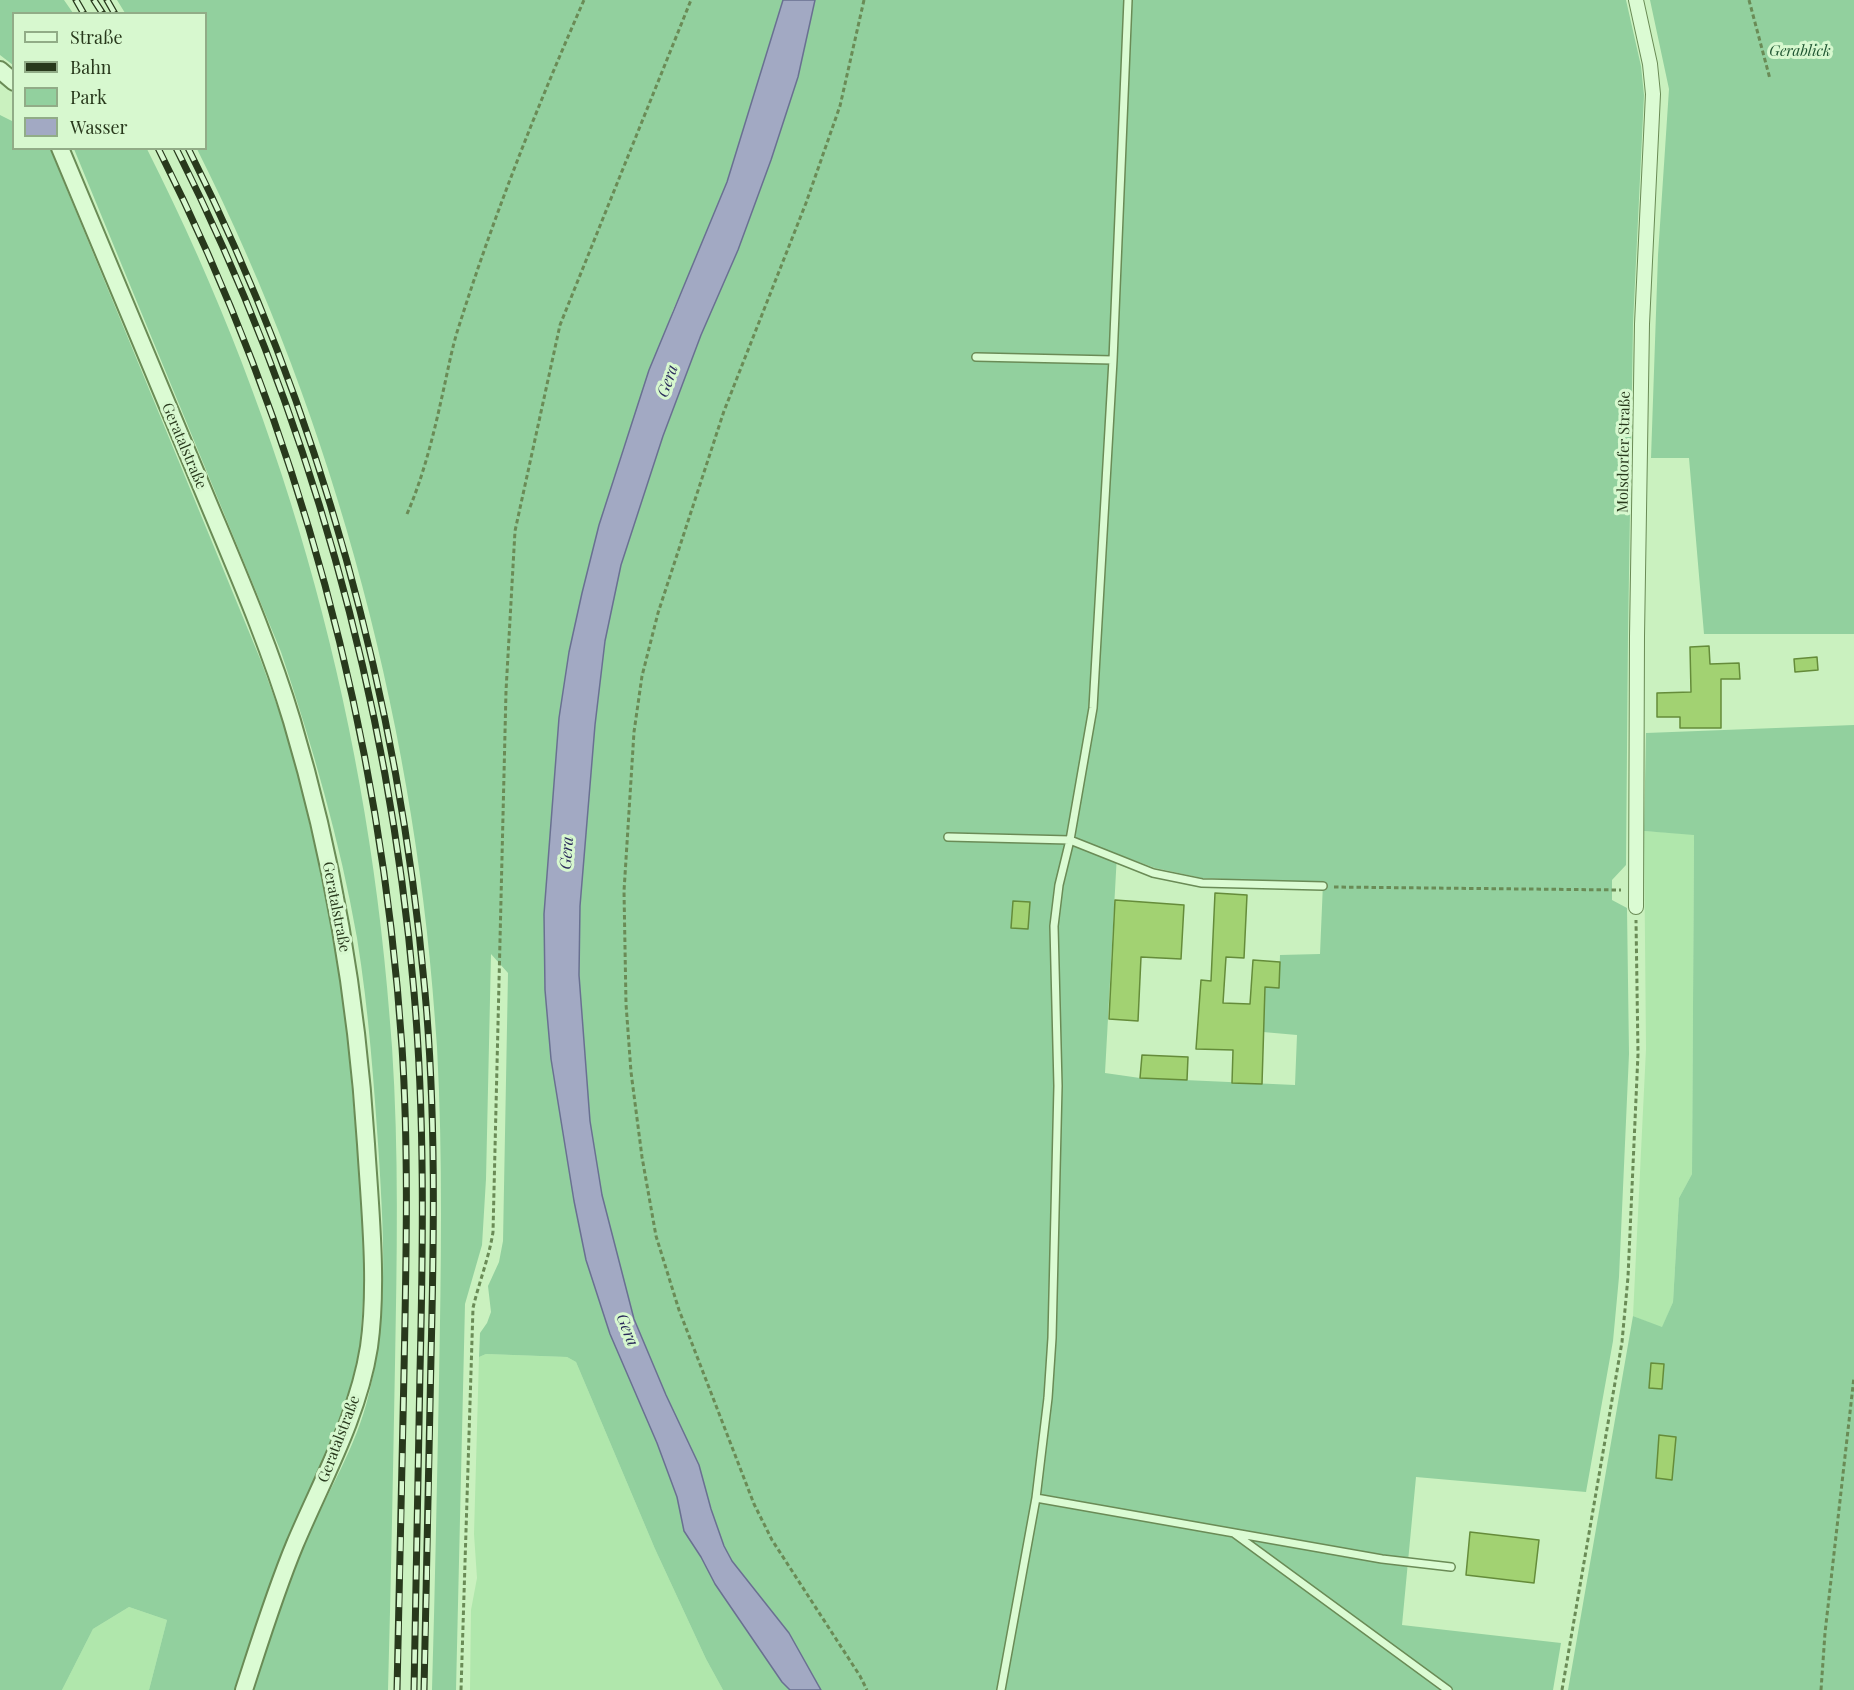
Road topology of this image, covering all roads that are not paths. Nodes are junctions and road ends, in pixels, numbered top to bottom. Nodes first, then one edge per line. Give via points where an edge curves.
1 (1128, 0) edge
2 (1636, 0) edge
3 (0, 70) edge
4 (12, 80) edge
5 (61, 150) edge
6 (976, 357) dead end
7 (1113, 360) junction
8 (948, 837) dead end
9 (1070, 840) junction
10 (1323, 886) road end
11 (1636, 907) road end
12 (1036, 1498) junction
13 (1232, 1532) junction
14 (1451, 1567) dead end
15 (244, 1690) edge
16 (1001, 1690) edge
17 (1448, 1690) edge

1 - 7 lane
2 - 11 street, Molsdorfer Straße via 1653,94 1642,336
3 - 4 street
5 - 15 street, Geratalstraße via 234,566 292,720 329,870 359,1054 373,1285 369,1347 355,1406 277,1590
6 - 7 lane
7 - 9 lane via 1093,708
8 - 9 lane
9 - 10 lane via 1154,873 1202,883
9 - 12 lane via 1054,926 1058,1086 1052,1338
12 - 13 lane
12 - 16 lane
13 - 14 lane
13 - 17 lane

